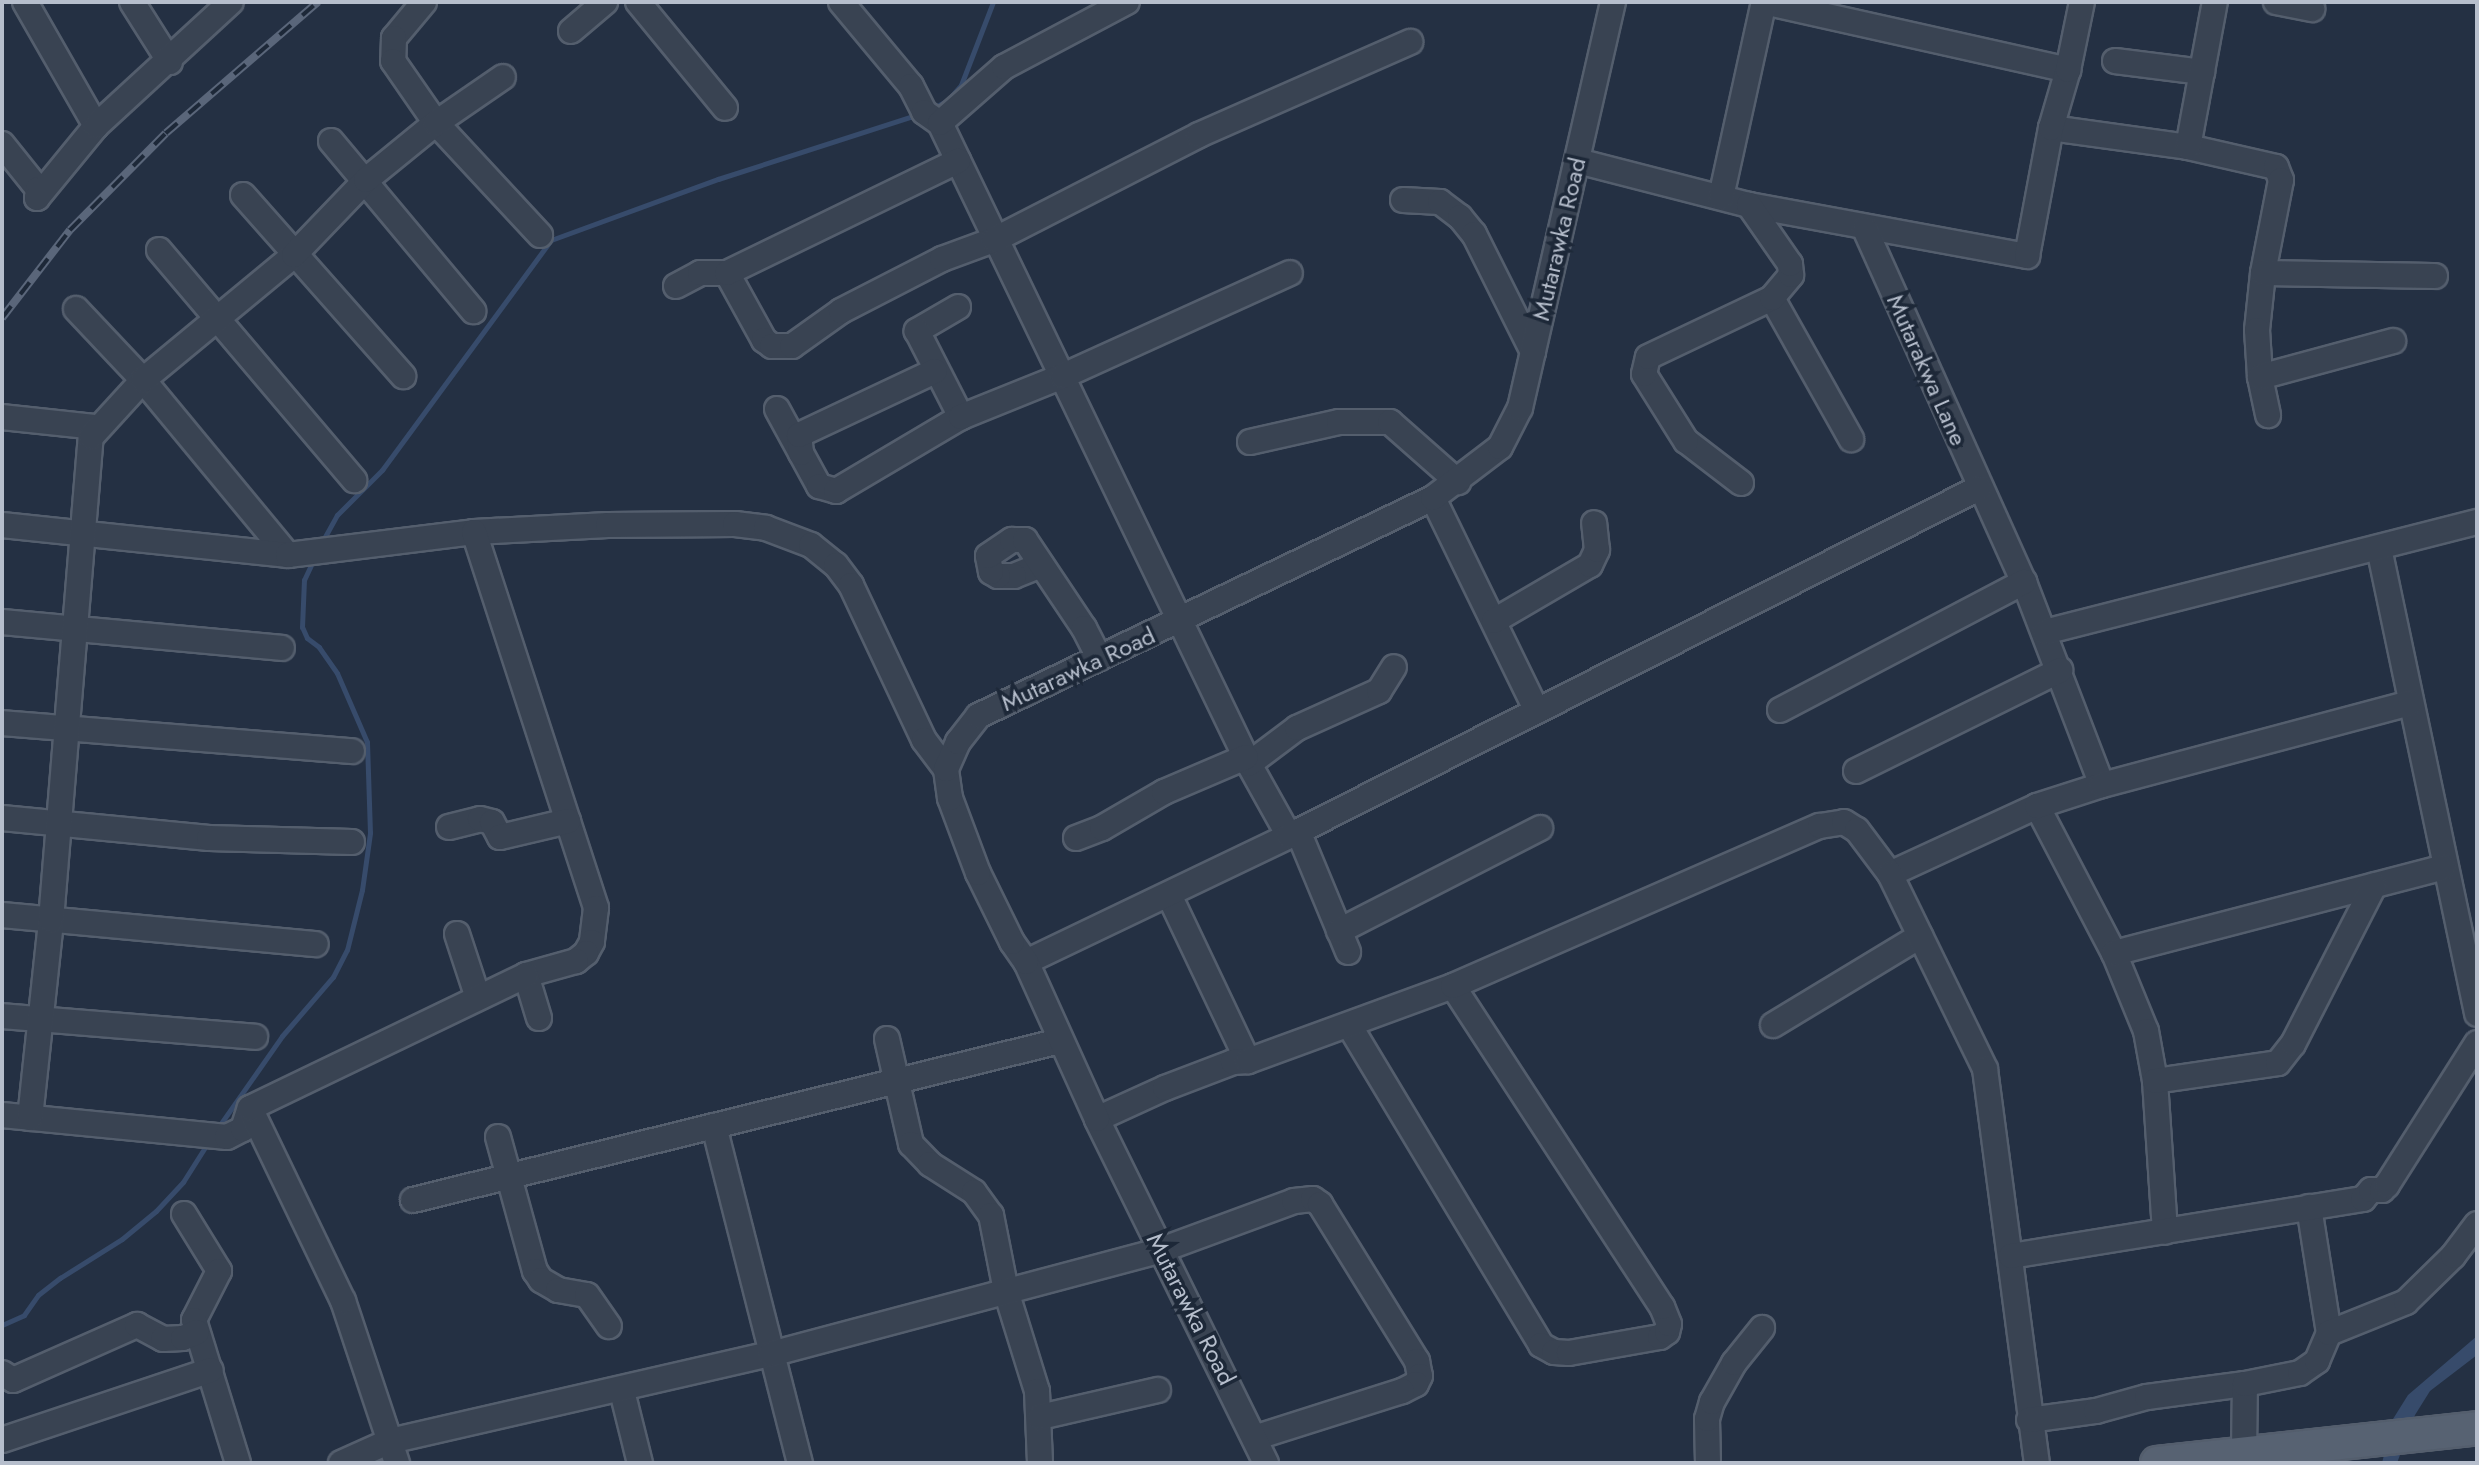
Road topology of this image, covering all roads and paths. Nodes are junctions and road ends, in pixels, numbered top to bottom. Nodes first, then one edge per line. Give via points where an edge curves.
1 (25, 2) edge
2 (132, 2) edge
3 (231, 2) edge
4 (424, 2) edge
5 (605, 2) edge
6 (638, 2) edge
7 (841, 2) edge
8 (1127, 2) edge
9 (1613, 2) edge
10 (1764, 2) edge
11 (2082, 2) edge
12 (2215, 2) edge
13 (2276, 2) edge
14 (1103, 9) edge
15 (2312, 9) dead end
16 (571, 31) dead end
17 (1410, 42) dead end
18 (2115, 61) dead end
19 (170, 62) junction
20 (2068, 70) junction
21 (2202, 72) junction
22 (503, 77) dead end
23 (725, 108) dead end
24 (436, 123) junction
25 (940, 123) junction
26 (96, 126) junction
27 (2051, 128) junction
28 (331, 141) dead end
29 (2, 144) edge
30 (2188, 147) junction
31 (958, 161) junction
32 (1578, 161) junction
33 (366, 180) junction
34 (243, 195) dead end
35 (1721, 197) junction
36 (1403, 200) dead end
37 (1749, 205) junction
38 (1865, 229) junction
39 (540, 235) dead end
40 (994, 240) junction
41 (159, 250) dead end
42 (294, 255) junction
43 (727, 273) junction
44 (1290, 273) dead end
45 (2263, 273) junction
46 (2435, 276) dead end
47 (676, 286) dead end
48 (1772, 298) junction
49 (958, 307) dead end
50 (76, 309) dead end
51 (473, 311) dead end
52 (218, 318) junction
53 (2393, 341) dead end
54 (1533, 352) junction
55 (935, 371) junction
56 (403, 376) dead end
57 (1063, 376) junction
58 (2260, 377) junction
59 (143, 380) junction
60 (777, 409) dead end
61 (2268, 415) dead end
62 (2, 417) edge
63 (961, 417) junction
64 (96, 427) junction
65 (1851, 439) dead end
66 (1250, 442) dead end
67 (801, 453) junction
68 (354, 480) dead end
69 (1458, 482) junction
70 (1741, 483) dead end
71 (1979, 488) junction
72 (1433, 498) junction
73 (2477, 522) edge
74 (1594, 523) dead end
75 (2, 525) edge
76 (474, 532) junction
77 (84, 533) junction
78 (2379, 548) junction
79 (288, 555) junction
80 (1041, 565) dead end
81 (2024, 582) junction
82 (1181, 620) junction
83 (1494, 621) junction
84 (2, 622) edge
85 (76, 628) junction
86 (2045, 632) junction
87 (282, 648) dead end
88 (1099, 658) junction
89 (1394, 667) dead end
90 (2060, 670) junction
91 (2410, 703) junction
92 (1780, 710) dead end
93 (1537, 711) junction
94 (2, 723) edge
95 (67, 729) junction
96 (352, 751) dead end
97 (1247, 760) junction
98 (946, 769) junction
99 (1856, 771) dead end
100 (2102, 785) junction
101 (2037, 806) junction
102 (2, 818) edge
103 (568, 821) junction
104 (60, 825) junction
105 (449, 827) dead end
106 (1540, 828) dead end
107 (1293, 834) junction
108 (1076, 838) dead end
109 (352, 842) dead end
110 (2443, 867) junction
111 (1890, 874) junction
112 (2374, 886) junction
113 (1169, 895) junction
114 (2, 915) edge
115 (51, 920) junction
116 (457, 934) dead end
117 (1920, 936) junction
118 (316, 944) dead end
119 (2114, 953) junction
120 (1026, 962) junction
121 (526, 975) junction
122 (1453, 986) junction
123 (478, 998) junction
124 (2477, 1014) edge
125 (2, 1016) edge
126 (539, 1018) dead end
127 (42, 1019) junction
128 (1349, 1025) junction
129 (1773, 1025) dead end
130 (255, 1037) dead end
131 (887, 1039) dead end
132 (1060, 1041) junction
133 (2477, 1043) edge
134 (1248, 1061) junction
135 (896, 1081) junction
136 (2155, 1081) junction
137 (250, 1108) junction
138 (2, 1115) edge
139 (30, 1118) junction
140 (1097, 1119) junction
141 (714, 1126) junction
142 (498, 1137) dead end
143 (508, 1177) junction
144 (413, 1200) dead end
145 (2309, 1207) junction
146 (184, 1214) dead end
147 (2477, 1224) edge
148 (2165, 1232) junction
149 (1161, 1250) junction
150 (2011, 1256) junction
151 (1006, 1291) junction
152 (609, 1326) dead end
153 (1762, 1328) dead end
154 (197, 1332) junction
155 (2329, 1333) junction
156 (771, 1354) junction
157 (211, 1370) junction
158 (2, 1373) edge
159 (2245, 1384) junction
160 (1158, 1390) dead end
161 (622, 1391) junction
162 (1040, 1417) junction
163 (2029, 1420) junction
164 (2466, 1429) edge
165 (1254, 1438) junction
166 (2, 1440) edge
167 (394, 1452) edge
168 (2244, 1452) junction
169 (238, 1463) edge
170 (341, 1463) edge
171 (640, 1463) edge
172 (800, 1463) edge
173 (1040, 1463) edge
174 (1266, 1463) edge
175 (1708, 1463) edge
176 (2037, 1463) edge
177 (2157, 1463) edge

1 - 26 street
2 - 19 street
3 - 19 street
4 - 24 street via 407,18 391,50 393,61
5 - 16 street
6 - 23 street
7 - 25 street via 911,86 924,112
8 - 14 street
9 - 32 street, Mutarawka Road
10 - 20 street
10 - 35 street
11 - 20 street
12 - 21 street
13 - 15 street
14 - 25 street via 1004,67
17 - 40 street via 1199,135
18 - 21 street
19 - 26 street
20 - 27 street
21 - 30 street
22 - 24 street
24 - 33 street
24 - 39 street
25 - 31 street
26 - 29 street via 37,198 38,189
27 - 30 street
27 - 38 street via 2027,256
28 - 33 street
30 - 45 street via 2276,167 2281,180
31 - 40 street
31 - 43 street
32 - 35 street
32 - 54 street, Mutarawka Road
33 - 42 street
33 - 51 street
34 - 42 street
35 - 37 street
36 - 54 street via 1440,202 1460,217 1474,234
37 - 38 street
37 - 48 street via 1792,270
38 - 71 street, Mutarakwa Lane
40 - 43 street via 942,259 841,311 792,346 772,346 764,340
40 - 57 street
41 - 52 street
42 - 52 street
42 - 56 street
43 - 47 street via 700,273
44 - 57 street
45 - 46 street
45 - 58 street via 2257,330
48 - 65 street
48 - 70 street via 1656,353 1644,364 1644,374 1678,432
49 - 55 street via 917,331
50 - 59 street
52 - 59 street
52 - 68 street
53 - 58 street
54 - 69 street, Mutarawka Road via 1515,422 1500,447
55 - 63 street
55 - 67 street via 799,435
57 - 63 street
57 - 82 street
58 - 61 street
59 - 64 street
59 - 79 street
60 - 67 street
62 - 64 street
63 - 67 street via 836,491 819,486
64 - 77 street via 88,448
66 - 69 street via 1339,422 1390,422
69 - 72 street, Mutarawka Road
71 - 81 street, Mutarakwa Lane
71 - 93 street
72 - 82 street, Mutarawka Road
72 - 83 street
73 - 78 street
74 - 83 street via 1597,550 1590,565
75 - 77 street
76 - 79 street
76 - 98 street via 735,524 766,528 811,545 851,585 924,740
76 - 103 street
77 - 79 street
77 - 85 street
78 - 86 street
78 - 91 street
80 - 88 street
81 - 86 street, Mutarakwa Lane
81 - 92 street
82 - 88 street, Mutarawka Road
82 - 97 street
83 - 93 street
84 - 85 street
85 - 87 street
85 - 95 street
86 - 90 street, Mutarakwa Lane
88 - 98 street, Mutarawka Road via 978,716
89 - 97 street via 1379,691 1297,728
90 - 99 street
90 - 100 street, Mutarakwa Lane
91 - 100 street
91 - 110 street
93 - 107 street
94 - 95 street
95 - 96 street
95 - 104 street
97 - 107 street
97 - 108 street via 1164,792
98 - 120 street, Mutarawka Road via 950,798 978,873
100 - 101 street
101 - 111 street
101 - 119 street
102 - 104 street
103 - 105 street via 500,837 492,822 480,819
103 - 121 street via 596,908 592,942 576,961
104 - 109 street via 209,838
104 - 115 street
106 - 107 street via 1344,942
107 - 113 street
110 - 112 street
110 - 124 street
111 - 117 street
111 - 122 street via 1857,830 1844,822 1829,822
112 - 119 street
112 - 136 street via 2293,1044 2278,1063
113 - 120 street
113 - 134 street
114 - 115 street
115 - 118 street
115 - 127 street
116 - 123 street
117 - 129 street
117 - 150 street via 1985,1069
119 - 136 street via 2146,1031
120 - 132 street, Mutarawka Road
121 - 123 street
121 - 126 street
122 - 128 street
122 - 128 street via 1662,1307 1669,1324 1660,1337 1569,1353 1541,1345
123 - 137 street
125 - 127 street
127 - 130 street
127 - 139 street
128 - 134 street
131 - 135 street
132 - 135 street
132 - 140 street, Mutarawka Road
133 - 145 street via 2382,1190 2371,1190 2363,1199
134 - 140 street via 1165,1088
135 - 141 street
135 - 151 street via 911,1144 988,1208
136 - 148 street
137 - 139 street via 243,1129 217,1135
137 - 167 street via 343,1301
138 - 139 street
140 - 149 street, Mutarawka Road
141 - 143 street
141 - 156 street
142 - 143 street
143 - 144 street
143 - 152 street via 541,1280 558,1290 587,1295
145 - 148 street
145 - 155 street
146 - 154 street via 219,1271 194,1320
147 - 155 street via 2406,1302
148 - 150 street
149 - 151 street
149 - 165 street, Mutarawka Road
149 - 165 street via 1294,1201 1313,1199 1417,1361 1420,1376 1402,1391
150 - 163 street
151 - 156 street
151 - 162 street
153 - 175 street via 1712,1402
154 - 157 street
154 - 158 street via 163,1339 137,1325 13,1380
155 - 159 street via 2317,1361 2300,1373
156 - 161 street
156 - 172 street
157 - 166 street
157 - 169 street
159 - 163 street
159 - 168 street
160 - 162 street
161 - 167 street
161 - 171 street
162 - 173 street
163 - 176 street
164 - 168 main road
165 - 174 street, Mutarawka Road
167 - 170 street
168 - 177 main road

